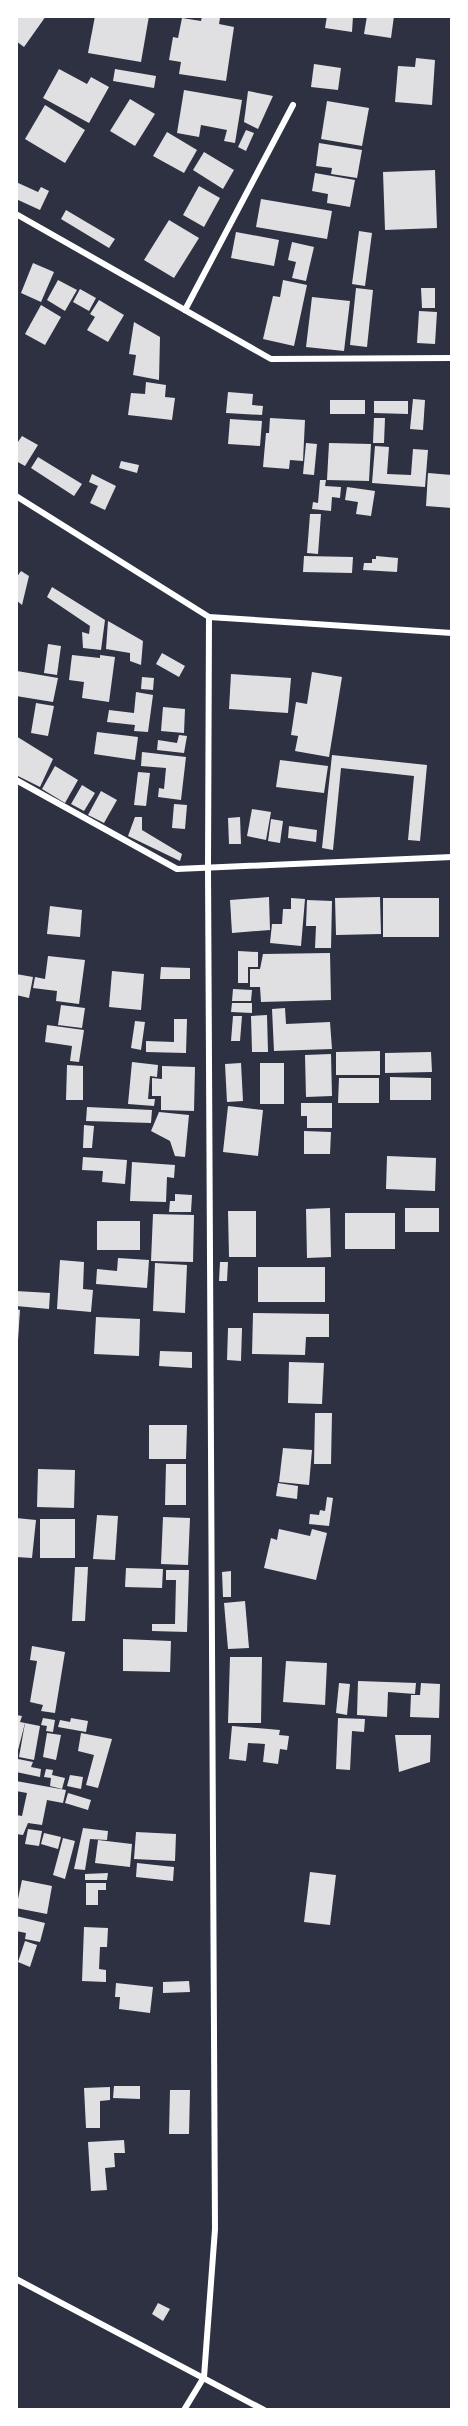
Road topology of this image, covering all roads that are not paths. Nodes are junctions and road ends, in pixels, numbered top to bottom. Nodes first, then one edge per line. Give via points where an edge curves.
1 (293, 105) dead end
2 (16, 214) edge
3 (185, 310) junction
4 (452, 358) edge
5 (16, 496) edge
6 (208, 617) junction
7 (452, 633) edge
8 (16, 780) edge
9 (452, 857) edge
10 (208, 868) junction
11 (16, 2279) edge
12 (204, 2377) junction
13 (184, 2409) edge
14 (264, 2409) edge

1 - 3 street
2 - 3 street
3 - 4 street via 271,359
5 - 6 street
6 - 7 street
6 - 10 street
8 - 10 street via 177,869
9 - 10 street
10 - 12 street via 215,2229
11 - 12 street
12 - 13 street
12 - 14 street

